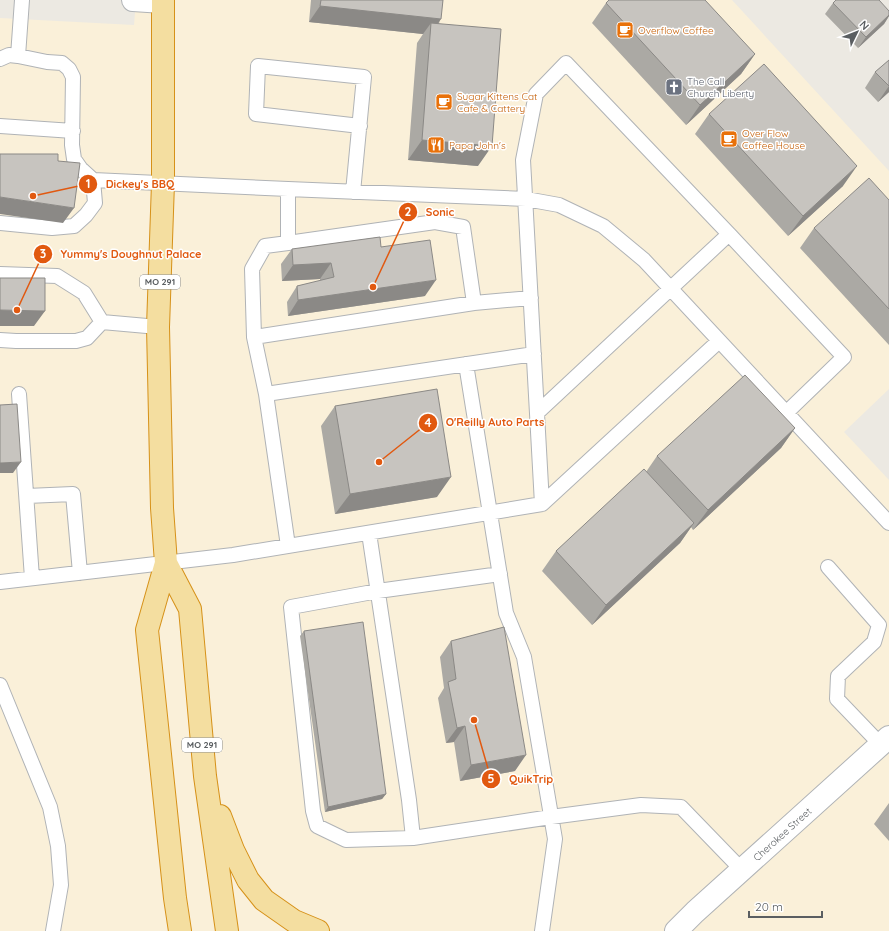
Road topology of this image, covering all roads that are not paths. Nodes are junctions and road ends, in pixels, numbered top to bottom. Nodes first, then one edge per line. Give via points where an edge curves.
1 (22, 0) edge
2 (133, 0) edge
3 (167, 1) edge
4 (18, 56) junction
5 (0, 59) edge
6 (0, 126) edge
7 (360, 126) junction
8 (72, 131) junction
9 (93, 180) junction
10 (163, 183) junction
11 (288, 189) junction
12 (353, 192) junction
13 (526, 199) junction
14 (0, 223) edge
15 (729, 234) junction
16 (288, 243) junction
17 (0, 274) edge
18 (671, 288) junction
19 (531, 298) junction
20 (474, 303) junction
21 (102, 322) junction
22 (158, 327) junction
23 (254, 337) junction
24 (0, 340) edge
25 (719, 340) junction
26 (534, 354) junction
27 (466, 364) junction
28 (19, 394) dead end
29 (266, 394) junction
30 (786, 412) junction
31 (537, 413) junction
32 (27, 496) junction
33 (542, 504) junction
34 (490, 512) junction
35 (889, 523) edge
36 (369, 533) junction
37 (288, 546) junction
38 (166, 563) junction
39 (828, 567) dead end
40 (80, 573) junction
41 (500, 574) junction
42 (32, 578) junction
43 (0, 582) edge
44 (378, 591) junction
45 (0, 685) edge
46 (885, 741) edge
47 (205, 776) junction
48 (551, 817) junction
49 (413, 838) junction
50 (742, 870) junction
51 (53, 931) edge
52 (180, 931) edge
53 (227, 931) edge
54 (318, 931) edge
55 (542, 931) edge
56 (676, 931) edge

1 - 4 lane
2 - 3 street
3 - 10 highway, MO 291
4 - 5 lane via 9,55
4 - 8 lane via 62,63 69,69 73,77
6 - 8 lane
7 - 7 lane via 364,77 258,66 256,114
7 - 12 lane
8 - 9 lane via 74,159
9 - 10 lane
9 - 14 lane via 95,203 74,226 52,228
10 - 11 lane
10 - 22 highway, MO 291
11 - 12 lane
11 - 16 lane
12 - 13 lane
13 - 15 lane via 523,160 536,94 566,63
13 - 18 lane via 559,205 603,226 644,260
13 - 19 lane
15 - 18 lane
15 - 30 lane via 844,357
16 - 20 lane via 435,222 463,227
16 - 23 lane via 265,246 252,269
17 - 21 lane via 57,276 84,293
18 - 25 lane
18 - 31 lane
19 - 20 lane
19 - 26 lane
20 - 23 lane
21 - 22 lane
21 - 24 lane via 87,338 76,341
22 - 38 highway, MO 291 via 162,508
23 - 29 lane
25 - 30 lane
25 - 33 lane
26 - 27 lane
26 - 31 lane
27 - 29 lane
27 - 34 lane
28 - 32 lane
29 - 37 lane
30 - 35 lane
31 - 33 lane
32 - 40 lane via 73,494
32 - 42 lane
33 - 34 lane
34 - 36 lane
34 - 41 lane
36 - 37 lane
36 - 44 lane
37 - 38 lane
38 - 40 lane
38 - 47 highway, MO 291 via 190,609
38 - 52 highway, MO 291 via 147,630
39 - 46 lane via 879,626 874,642 838,676 837,699
40 - 42 lane
41 - 44 lane
41 - 48 lane via 506,613 524,657
42 - 43 lane
44 - 49 lane
44 - 49 lane via 291,607 313,811 317,826 346,840
45 - 51 lane via 50,806 58,846 61,884
46 - 50 street, Cherokee Street
47 - 53 highway, MO 291
47 - 54 highway via 233,850 248,880 264,900 294,921
48 - 49 lane
48 - 50 lane via 641,805 681,807
48 - 55 lane via 554,839
50 - 56 street, Cherokee Street

